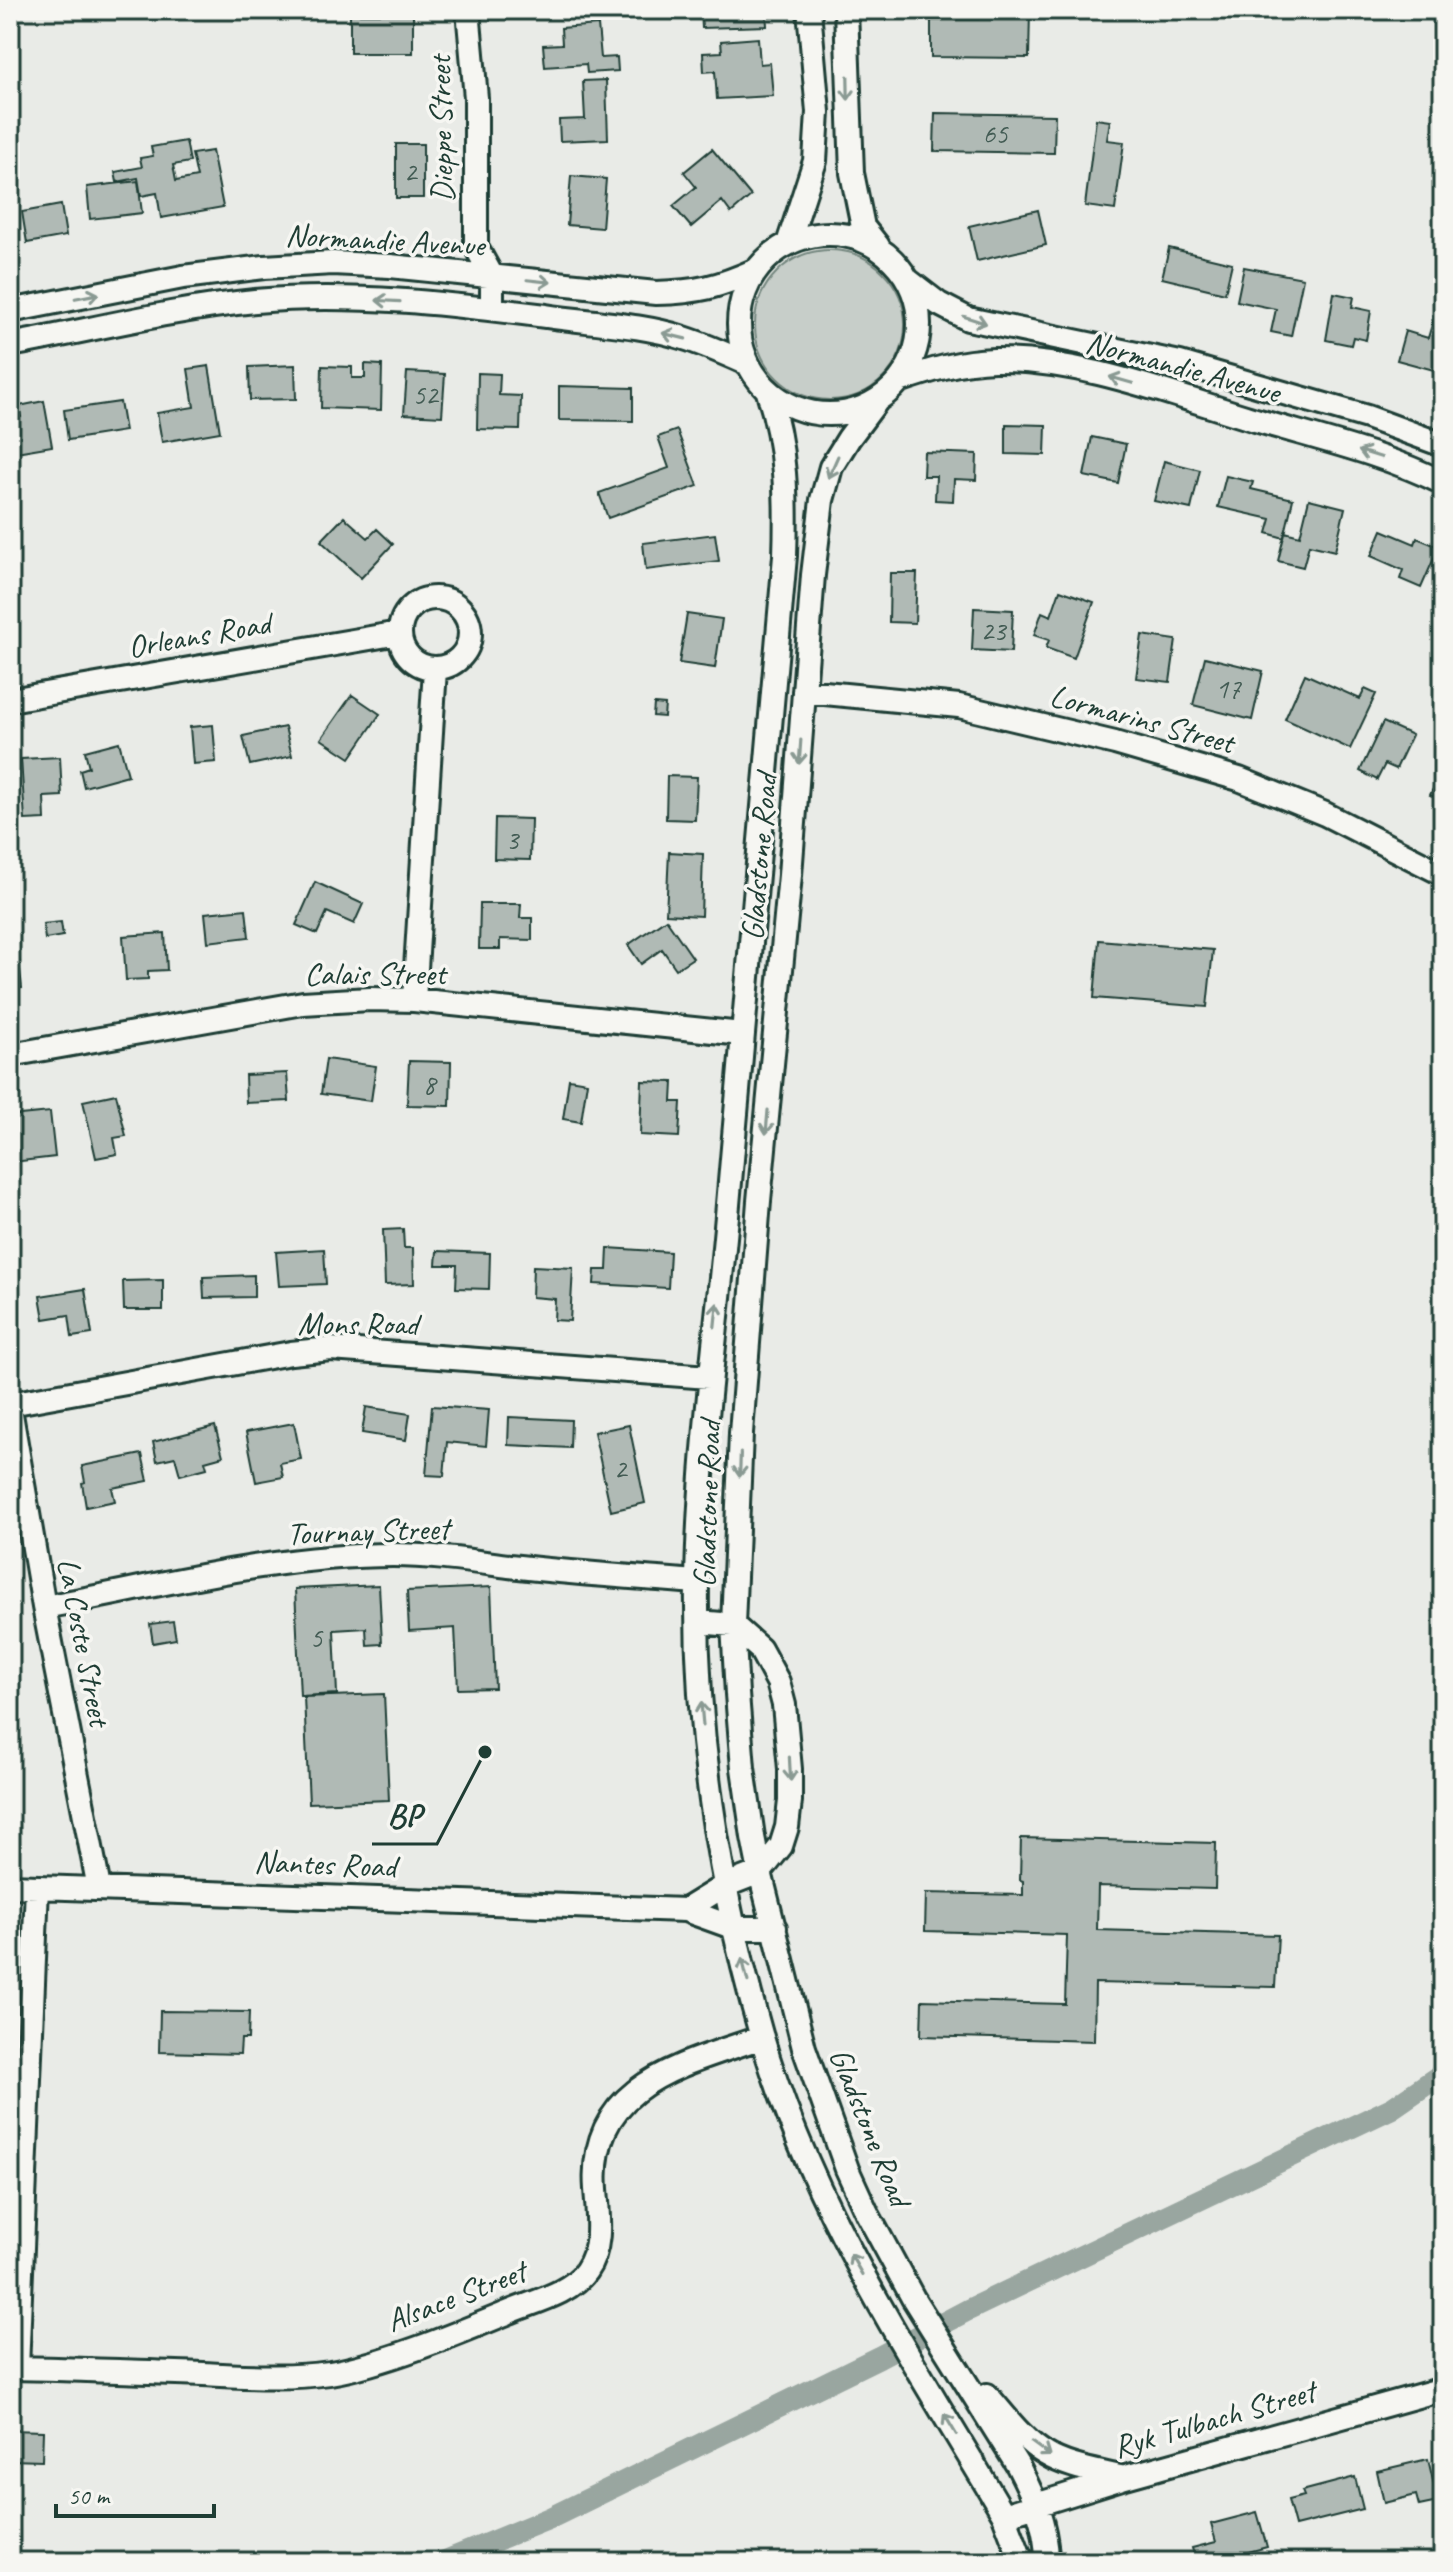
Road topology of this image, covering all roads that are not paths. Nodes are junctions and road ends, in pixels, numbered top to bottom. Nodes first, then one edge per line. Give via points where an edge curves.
1 (468, 10) edge
2 (809, 10) edge
3 (846, 10) edge
4 (788, 244) junction
5 (476, 247) junction
6 (884, 252) junction
7 (756, 270) junction
8 (451, 273) junction
9 (492, 276) junction
10 (908, 281) junction
11 (445, 305) junction
12 (492, 309) junction
13 (10, 311) edge
14 (10, 345) edge
15 (746, 363) junction
16 (899, 381) junction
17 (768, 392) junction
18 (876, 402) junction
19 (1443, 445) edge
20 (1443, 483) edge
21 (399, 633) junction
22 (775, 664) junction
23 (806, 668) junction
24 (435, 669) junction
25 (804, 691) junction
26 (10, 700) edge
27 (771, 715) junction
28 (802, 719) junction
29 (1443, 874) edge
30 (414, 1000) junction
31 (745, 1007) junction
32 (778, 1010) junction
33 (742, 1034) junction
34 (10, 1055) edge
35 (740, 1063) junction
36 (772, 1065) junction
37 (712, 1350) junction
38 (747, 1352) junction
39 (709, 1377) junction
40 (10, 1406) edge
41 (707, 1406) junction
42 (743, 1409) junction
43 (698, 1553) junction
44 (736, 1555) junction
45 (697, 1582) junction
46 (44, 1607) junction
47 (698, 1622) junction
48 (733, 1625) junction
49 (760, 1872) junction
50 (10, 1886) edge
51 (724, 1886) junction
52 (37, 1887) junction
53 (99, 1888) junction
54 (685, 1910) junction
55 (735, 1928) junction
56 (775, 1928) junction
57 (792, 2004) junction
58 (756, 2014) junction
59 (762, 2037) junction
60 (804, 2048) junction
61 (770, 2061) junction
62 (945, 2347) junction
63 (14, 2368) edge
64 (1443, 2389) edge
65 (1122, 2478) junction
66 (1036, 2503) junction
67 (1004, 2515) junction
68 (1022, 2562) edge
69 (1047, 2562) edge

1 - 5 street, Dieppe Street via 476,98
2 - 4 street via 818,112 815,161
3 -> 6 street via 852,173 863,227
4 - 6 street via 812,235 837,234
4 - 7 street
5 - 8 street, Dieppe Street
5 - 9 street, Dieppe Street
6 - 10 street
9 -> 7 street, Normandie Avenue via 656,293 720,286
7 - 15 street via 741,299 738,332
8 - 9 street, Normandie Avenue
8 - 11 street
13 -> 8 street, Normandie Avenue via 264,267 333,263
9 - 12 street, Dieppe Street
10 - 16 street via 919,332 913,358
10 -> 19 street, Normandie Avenue via 968,319 1180,363 1367,417
11 - 12 street, Normandie Avenue
11 -> 14 street, Normandie Avenue via 258,301
15 -> 12 street, Normandie Avenue via 656,331
15 - 17 street
16 - 18 street
20 -> 16 street, Normandie Avenue via 1374,456 1109,376 996,360 936,368
17 - 18 street via 809,413 832,415
17 - 22 street, Gladstone Road via 779,423 787,491
18 -> 23 street, Gladstone Road via 831,467 822,500
21 - 24 street via 414,662
21 - 24 street via 406,614 421,601 442,599 460,609 470,627 468,647 455,663
21 - 26 street, Orleans Road
22 - 23 street
22 - 27 street, Gladstone Road
23 - 25 street, Gladstone Road
24 - 30 street
25 - 28 street, Gladstone Road
25 - 29 street, Lormarins Street via 959,706 1115,743 1239,779 1325,814
27 - 28 street
27 - 31 street, Gladstone Road
28 -> 32 street, Gladstone Road
30 - 33 street, Calais Street
30 - 34 street, Calais Street via 303,1003
31 - 32 street via 763,1004
31 - 33 street, Gladstone Road
32 - 36 street, Gladstone Road
33 - 35 street, Gladstone Road
35 - 36 street
37 -> 35 street, Gladstone Road
36 -> 38 street, Gladstone Road
37 - 38 street
37 - 39 street, Gladstone Road
38 - 42 street, Gladstone Road
39 - 40 street, Mons Road via 331,1349
39 - 41 street, Gladstone Road
40 - 46 street, La Coste Street
41 - 42 street
41 - 43 street, Gladstone Road
42 -> 44 street, Gladstone Road
43 - 44 street
43 - 45 street, Gladstone Road
44 - 48 street, Gladstone Road
45 - 46 street, Tournay Street via 393,1555 269,1566
45 - 47 street, Gladstone Road
46 - 53 street, La Coste Street
47 - 48 street
51 -> 47 street, Gladstone Road via 707,1769
48 - 49 street, Gladstone Road via 743,1768
48 -> 49 street via 760,1649 784,1705 790,1769 787,1827 781,1846
49 - 51 street
49 - 56 street, Gladstone Road
50 - 52 street, Nantes Road
51 - 54 street
51 - 55 street, Gladstone Road
52 - 53 street, Nantes Road
52 - 63 street
53 - 54 street, Nantes Road
54 - 55 street, Nantes Road
55 - 56 street, Nantes Road
58 -> 55 street, Gladstone Road
56 - 57 street, Gladstone Road
57 - 58 street via 767,2006
57 - 60 street, Gladstone Road
58 - 59 street, Gladstone Road
59 - 61 street, Gladstone Road
59 - 63 street, Alsace Street via 663,2072 619,2107 598,2152 594,2258 572,2285 483,2323 360,2367 331,2372 275,2377
60 - 61 street
60 - 62 street, Gladstone Road via 862,2202
67 -> 61 street, Gladstone Road via 847,2247 809,2171
62 -> 65 street via 1046,2455
62 - 66 street, Gladstone Road
64 - 65 street, Ryk Tulbach Street
65 - 66 street, Ryk Tulbach Street
66 - 67 street, Ryk Tulbach Street
66 - 69 street, Gladstone Road
67 - 68 street, Gladstone Road

